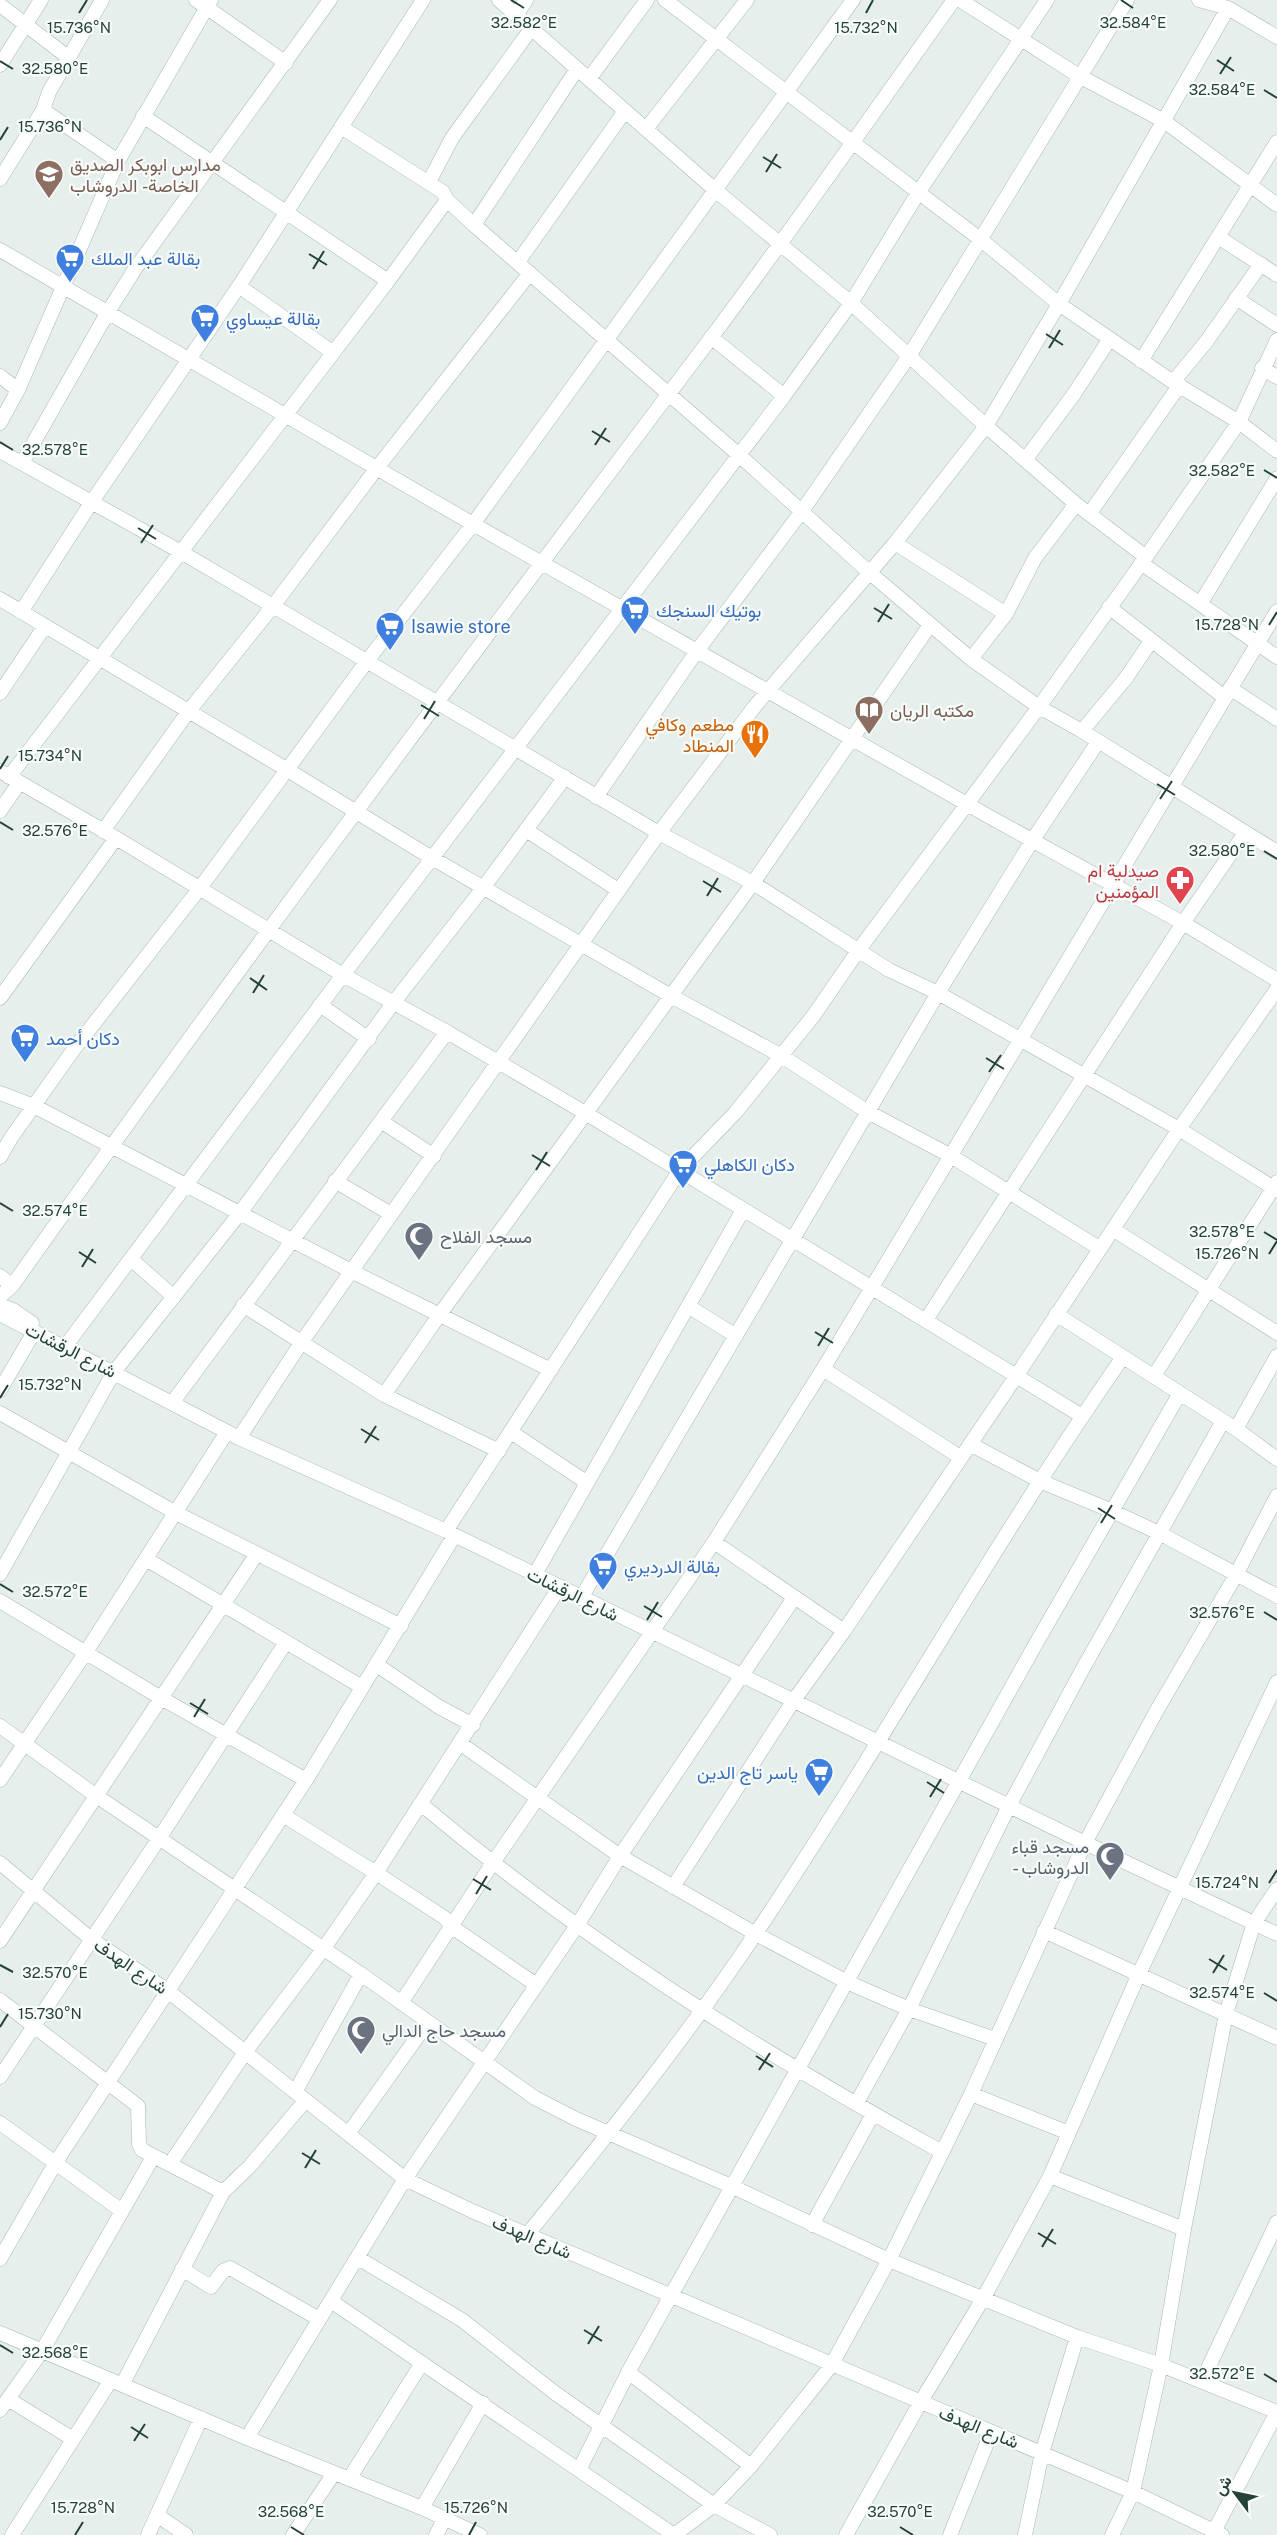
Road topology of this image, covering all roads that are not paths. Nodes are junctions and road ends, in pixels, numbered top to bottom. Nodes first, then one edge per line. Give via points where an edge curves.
1 (41, 0) edge
2 (102, 0) edge
3 (330, 0) edge
4 (423, 0) edge
5 (499, 0) edge
6 (526, 0) edge
7 (647, 0) edge
8 (665, 0) edge
9 (747, 0) edge
10 (853, 0) edge
11 (954, 0) edge
12 (960, 0) edge
13 (1047, 0) edge
14 (1127, 0) edge
15 (1199, 0) edge
16 (204, 3) edge
17 (0, 4) edge
18 (1227, 8) junction
19 (516, 15) junction
20 (25, 25) junction
21 (531, 29) junction
22 (1277, 37) edge
23 (1023, 39) junction
24 (717, 40) junction
25 (69, 58) junction
26 (286, 63) junction
27 (0, 65) edge
28 (577, 69) junction
29 (1079, 76) junction
30 (589, 79) junction
31 (786, 93) junction
32 (43, 110) junction
33 (625, 111) junction
34 (143, 116) junction
35 (1164, 120) junction
36 (341, 128) junction
37 (646, 129) junction
38 (1277, 142) edge
39 (852, 143) junction
40 (118, 161) junction
41 (213, 164) junction
42 (0, 179) edge
43 (429, 182) junction
44 (1252, 186) junction
45 (714, 189) junction
46 (918, 193) junction
47 (447, 200) junction
48 (1277, 205) edge
49 (286, 211) junction
50 (474, 225) junction
51 (1218, 237) junction
52 (980, 239) junction
53 (779, 243) junction
54 (0, 250) edge
55 (518, 262) junction
56 (1261, 264) junction
57 (530, 273) junction
58 (1277, 274) edge
59 (388, 281) junction
60 (239, 286) junction
61 (63, 287) junction
62 (1236, 298) junction
63 (850, 303) junction
64 (1059, 304) junction
65 (108, 312) junction
66 (1277, 325) edge
67 (711, 337) junction
68 (604, 340) junction
69 (1109, 340) junction
70 (1277, 340) edge
71 (332, 352) junction
72 (909, 356) junction
73 (188, 359) junction
74 (1141, 361) junction
75 (1262, 368) junction
76 (0, 376) edge
77 (1277, 376) edge
78 (1176, 384) junction
79 (18, 390) junction
80 (667, 394) junction
81 (784, 396) junction
82 (286, 414) junction
83 (1239, 422) junction
84 (0, 423) edge
85 (986, 426) junction
86 (0, 451) edge
87 (1277, 451) edge
88 (739, 455) junction
89 (1025, 460) junction
90 (22, 463) junction
91 (377, 468) junction
92 (1277, 478) edge
93 (91, 503) junction
94 (1076, 504) junction
95 (802, 510) junction
96 (1090, 513) junction
97 (473, 524) junction
98 (895, 543) junction
99 (181, 552) junction
100 (1143, 560) junction
101 (542, 562) junction
102 (870, 573) junction
103 (0, 599) edge
104 (1200, 604) junction
105 (273, 606) junction
106 (1108, 607) junction
107 (621, 608) junction
108 (1277, 611) edge
109 (21, 612) junction
110 (1006, 614) junction
111 (930, 625) junction
112 (45, 626) junction
113 (1150, 641) junction
114 (1257, 643) junction
115 (697, 651) junction
116 (1277, 657) edge
117 (99, 658) junction
118 (971, 659) junction
119 (366, 661) junction
120 (769, 692) junction
121 (1227, 692) junction
122 (0, 693) edge
123 (437, 702) junction
124 (1039, 707) junction
125 (188, 712) junction
126 (1277, 719) edge
127 (1082, 730) junction
128 (852, 738) junction
129 (1098, 742) junction
130 (515, 748) junction
131 (286, 769) junction
132 (9, 777) edge
133 (565, 777) junction
134 (1171, 787) junction
135 (596, 797) junction
136 (966, 803) junction
137 (0, 811) edge
138 (355, 811) junction
139 (526, 830) junction
140 (658, 833) junction
141 (1245, 833) junction
142 (109, 834) junction
143 (1032, 841) junction
144 (1277, 852) edge
145 (432, 858) junction
146 (1113, 882) junction
147 (753, 883) junction
148 (200, 888) junction
149 (483, 888) junction
150 (618, 890) junction
151 (1183, 922) junction
152 (269, 930) junction
153 (580, 944) junction
154 (858, 951) junction
155 (343, 975) junction
156 (1277, 980) edge
157 (1277, 988) edge
158 (938, 993) junction
159 (671, 996) junction
160 (0, 998) edge
161 (394, 1002) junction
162 (320, 1005) junction
163 (447, 1032) junction
164 (369, 1039) junction
165 (1019, 1039) junction
166 (780, 1055) junction
167 (498, 1062) junction
168 (1085, 1075) junction
169 (2, 1098) edge
170 (34, 1106) junction
171 (868, 1112) junction
172 (587, 1114) junction
173 (381, 1121) junction
174 (1179, 1129) junction
175 (5, 1135) edge
176 (110, 1147) junction
177 (434, 1156) junction
178 (951, 1156) junction
179 (0, 1157) edge
180 (680, 1170) junction
181 (335, 1181) junction
182 (186, 1186) junction
183 (1276, 1187) edge
184 (1008, 1191) junction
185 (744, 1210) junction
186 (240, 1213) junction
187 (391, 1214) junction
188 (1113, 1230) junction
189 (292, 1240) junction
190 (792, 1241) junction
191 (1099, 1248) junction
192 (130, 1259) junction
193 (351, 1270) junction
194 (0, 1276) edge
195 (12, 1286) junction
196 (871, 1287) junction
197 (1209, 1290) junction
198 (0, 1296) edge
199 (174, 1297) junction
200 (0, 1305) edge
201 (243, 1305) junction
202 (688, 1306) junction
203 (0, 1314) edge
204 (440, 1314) junction
205 (1056, 1314) junction
206 (926, 1320) junction
207 (34, 1332) junction
208 (1277, 1333) edge
209 (736, 1336) junction
210 (301, 1343) junction
211 (67, 1344) junction
212 (1277, 1356) edge
213 (1123, 1357) junction
214 (823, 1369) junction
215 (551, 1370) junction
216 (114, 1372) junction
217 (1017, 1375) junction
218 (1154, 1376) junction
219 (0, 1390) edge
220 (1180, 1393) junction
221 (384, 1395) junction
222 (172, 1403) junction
223 (0, 1413) edge
224 (1082, 1416) junction
225 (1223, 1421) junction
226 (1236, 1429) junction
227 (511, 1432) junction
228 (233, 1435) junction
229 (970, 1444) junction
230 (499, 1451) junction
231 (68, 1452) junction
232 (960, 1457) junction
233 (1277, 1460) edge
234 (1040, 1481) junction
235 (586, 1482) junction
236 (1276, 1498) edge
237 (1112, 1511) junction
238 (176, 1513) junction
239 (450, 1533) junction
240 (1159, 1533) junction
241 (714, 1542) junction
242 (255, 1555) junction
243 (146, 1559) junction
244 (0, 1574) edge
245 (1236, 1575) junction
246 (534, 1576) junction
247 (559, 1588) junction
248 (1277, 1596) edge
249 (581, 1598) junction
250 (794, 1598) junction
251 (0, 1601) edge
252 (220, 1605) junction
253 (401, 1626) junction
254 (651, 1631) junction
255 (844, 1631) junction
256 (286, 1642) junction
257 (86, 1652) junction
258 (376, 1665) junction
259 (744, 1675) junction
260 (1277, 1682) edge
261 (362, 1687) junction
262 (162, 1698) junction
263 (794, 1700) junction
264 (473, 1725) junction
265 (0, 1726) edge
266 (225, 1734) junction
267 (880, 1741) junction
268 (461, 1744) junction
269 (23, 1745) junction
270 (0, 1780) edge
271 (306, 1780) junction
272 (960, 1782) junction
273 (95, 1795) junction
274 (537, 1799) junction
275 (421, 1804) junction
276 (1009, 1806) junction
277 (284, 1815) junction
278 (160, 1837) junction
279 (1085, 1843) junction
280 (620, 1856) junction
281 (0, 1863) edge
282 (492, 1864) junction
283 (376, 1873) junction
284 (674, 1887) junction
285 (1180, 1887) junction
286 (236, 1888) junction
287 (1277, 1889) edge
288 (33, 1892) junction
289 (1254, 1923) junction
290 (578, 1924) junction
291 (452, 1927) junction
292 (1044, 1931) junction
293 (756, 1934) junction
294 (1277, 1934) edge
295 (91, 1939) junction
296 (0, 1941) edge
297 (324, 1948) junction
298 (361, 1974) junction
299 (1138, 1976) junction
300 (847, 1982) junction
301 (535, 1984) junction
302 (168, 1990) junction
303 (0, 2000) edge
304 (402, 2003) junction
305 (909, 2009) junction
306 (701, 2011) junction
307 (1226, 2014) junction
308 (428, 2022) junction
309 (33, 2026) junction
310 (1277, 2038) edge
311 (995, 2039) junction
312 (246, 2051) junction
313 (483, 2062) junction
314 (797, 2071) junction
315 (0, 2077) edge
316 (107, 2083) junction
317 (971, 2094) junction
318 (300, 2096) junction
319 (856, 2104) junction
320 (873, 2114) junction
321 (0, 2123) edge
322 (609, 2133) junction
323 (1069, 2133) junction
324 (348, 2134) junction
325 (942, 2152) junction
326 (153, 2157) junction
327 (56, 2162) junction
328 (170, 2164) junction
329 (1050, 2175) junction
330 (405, 2179) junction
331 (731, 2186) junction
332 (223, 2192) junction
333 (122, 2211) junction
334 (1277, 2222) edge
335 (812, 2225) junction
336 (1184, 2229) junction
337 (527, 2235) junction
338 (5, 2241) edge
339 (358, 2258) junction
340 (0, 2259) edge
341 (889, 2260) junction
342 (182, 2269) junction
343 (671, 2295) junction
344 (984, 2297) junction
345 (331, 2301) junction
346 (319, 2319) junction
347 (0, 2333) edge
348 (1077, 2337) junction
349 (42, 2351) junction
350 (422, 2363) junction
351 (1161, 2365) junction
352 (831, 2366) junction
353 (628, 2372) junction
354 (1202, 2381) junction
355 (116, 2383) junction
356 (483, 2403) junction
357 (920, 2403) junction
358 (4, 2404) edge
359 (201, 2418) junction
360 (601, 2425) junction
361 (991, 2433) junction
362 (247, 2438) junction
363 (73, 2439) junction
364 (1042, 2453) junction
365 (751, 2466) junction
366 (579, 2470) junction
367 (334, 2473) junction
368 (349, 2479) junction
369 (1133, 2492) junction
370 (714, 2505) junction
371 (422, 2508) junction
372 (157, 2515) junction
373 (445, 2518) junction
374 (17, 2534) edge
375 (1216, 2534) edge
376 (148, 2535) edge
377 (186, 2535) edge
378 (293, 2535) edge
379 (436, 2535) edge
380 (480, 2535) edge
381 (674, 2535) edge
382 (770, 2535) edge
383 (846, 2535) edge
384 (950, 2535) edge
385 (1025, 2535) edge
386 (1112, 2535) edge

1 - 20 street
2 - 25 street
3 - 26 street
4 - 36 street
5 - 19 street
6 - 19 street
7 - 30 street
8 - 24 street
9 - 24 street
10 - 31 street
11 - 39 street
12 - 23 street
13 - 23 street
14 - 29 street
15 - 18 street
16 - 26 street
16 - 34 street
17 - 20 street
18 - 22 street
18 - 35 street
19 - 21 street
20 - 25 street
20 - 27 street
21 - 28 street
21 - 43 street via 452,138
23 - 29 street
23 - 46 street
24 - 31 street
24 - 37 street
25 - 32 street via 48,92
26 - 41 street
28 - 30 street
28 - 50 street
29 - 35 street
29 - 52 street
30 - 33 street
31 - 39 street
31 - 45 street
32 - 40 street
32 - 42 street
33 - 37 street
33 - 55 street
34 - 40 street
34 - 41 street
35 - 44 street
35 - 64 street
36 - 43 street
36 - 49 street
37 - 45 street
38 - 44 street
39 - 46 street
39 - 53 street
40 - 61 street
41 - 49 street
41 - 65 street
43 - 47 street
44 - 48 street
44 - 51 street
45 - 53 street
45 - 68 street
46 - 52 street
46 - 63 street
47 - 50 street
47 - 59 street
49 - 59 street
49 - 60 street
50 - 55 street
51 - 56 street
51 - 74 street
52 - 64 street
52 - 72 street
53 - 63 street
53 - 67 street
54 - 61 street
55 - 57 street
56 - 58 street
56 - 62 street
57 - 68 street
57 - 91 street
59 - 71 street
60 - 71 street
60 - 73 street
61 - 65 street
61 - 79 street
62 - 66 street
62 - 78 street
63 - 72 street
63 - 81 street
64 - 69 street
64 - 85 street
65 - 73 street
65 - 90 street
67 - 80 street
67 - 81 street
68 - 80 street
68 - 97 street
69 - 74 street
69 - 89 street
70 - 75 street
71 - 82 street
72 - 85 street
72 - 95 street
73 - 82 street
73 - 93 street
74 - 78 street
75 - 77 street
75 - 83 street
76 - 79 street
78 - 83 street
78 - 96 street
79 - 84 street
80 - 88 street
80 - 101 street
81 - 88 street
82 - 91 street
82 - 99 street
83 - 87 street
83 - 100 street
85 - 89 street
85 - 98 street
86 - 90 street
88 - 95 street
88 - 107 street
89 - 94 street
90 - 93 street
91 - 97 street
91 - 105 street
92 - 104 street
93 - 99 street
93 - 109 street
94 - 96 street
94 - 110 street via 1035,558
95 - 102 street
95 - 115 street
96 - 100 street
97 - 101 street
97 - 119 street
98 - 102 street
98 - 110 street
99 - 105 street
99 - 117 street
100 - 104 street
100 - 106 street
101 - 107 street
101 - 123 street
102 - 111 street
102 - 120 street
103 - 109 street
104 - 114 street
105 - 119 street
105 - 125 street
106 - 113 street
106 - 124 street
107 - 115 street
107 - 130 street
108 - 114 street
109 - 112 street
110 - 118 street
111 - 118 street
111 - 128 street
112 - 117 street
112 - 122 street
113 - 121 street
113 - 127 street via 1126,678
114 - 116 street
114 - 121 street
115 - 120 street
115 - 135 street
117 - 125 street
117 - 132 street
118 - 124 street
119 - 123 street
119 - 131 street
120 - 128 street
120 - 140 street
121 - 126 street
121 - 134 street
123 - 130 street
123 - 138 street
124 - 127 street
124 - 136 street
125 - 131 street
125 - 142 street
127 - 129 street
128 - 136 street
128 - 147 street
129 - 134 street
129 - 143 street
130 - 133 street
130 - 145 street
131 - 138 street
131 - 148 street
132 - 137 street
132 - 142 street
133 - 135 street
133 - 139 street
134 - 141 street
134 - 146 street
135 - 140 street
136 - 143 street
136 - 154 street
138 - 145 street
138 - 152 street
139 - 149 street
139 - 150 street
140 - 147 street
140 - 150 street
141 - 144 street
141 - 151 street
142 - 148 street
142 - 160 street
143 - 146 street
143 - 158 street
145 - 149 street
145 - 155 street
146 - 151 street
146 - 165 street
147 - 154 street
147 - 159 street
148 - 152 street
148 - 170 street
149 - 153 street
149 - 161 street
150 - 153 street
151 - 156 street
151 - 168 street
152 - 155 street
152 - 176 street
153 - 159 street
153 - 167 street
154 - 158 street
154 - 166 street via 814,1015
155 - 161 street
155 - 162 street
157 - 174 street
158 - 165 street
158 - 171 street
159 - 166 street
159 - 172 street
161 - 163 street
161 - 164 street
162 - 164 street
162 - 182 street
163 - 167 street
163 - 173 street
164 - 186 street
165 - 168 street
165 - 178 street
166 - 171 street
166 - 180 street via 735,1113
167 - 172 street
167 - 177 street
168 - 174 street
168 - 184 street
169 - 170 street
170 - 175 street
170 - 176 street
171 - 178 street
171 - 190 street
172 - 180 street
172 - 204 street
173 - 177 street
173 - 181 street
174 - 183 street
174 - 188 street
175 - 179 street
176 - 182 street
176 - 195 street
177 - 187 street
178 - 184 street
178 - 196 street
180 - 185 street
180 - 215 street
181 - 187 street
181 - 189 street
182 - 186 street
182 - 192 street
183 - 197 street
184 - 191 street
184 - 206 street
185 - 190 street
185 - 202 street
186 - 189 street
186 - 199 street
187 - 193 street
188 - 191 street
188 - 197 street
189 - 193 street
189 - 201 street
190 - 196 street
190 - 209 street
191 - 205 street
192 - 199 street
192 - 211 street
193 - 204 street
193 - 210 street
194 - 195 street
195 - 198 street
196 - 206 street
196 - 214 street
197 - 208 street
197 - 218 street
199 - 216 street
200 - 211 street
201 - 210 street
201 - 222 street
202 - 209 street
202 - 235 street
203 - 207 street, شارع الرقشات
204 - 215 street
204 - 221 street
205 - 213 street
205 - 217 street
206 - 217 street
207 - 211 street, شارع الرقشات
207 - 219 street
209 - 249 street
210 - 221 street
210 - 228 street
211 - 216 street, شارع الرقشات
212 - 226 street
213 - 218 street
213 - 224 street
214 - 232 street
214 - 241 street
215 - 227 street
216 - 222 street, شارع الرقشات
216 - 231 street
217 - 224 street
217 - 229 street
218 - 220 street
220 - 225 street
220 - 237 street
221 - 230 street
222 - 228 street, شارع الرقشات
223 - 231 street
224 - 234 street
225 - 226 street
225 - 240 street
226 - 233 street
227 - 230 street
227 - 235 street
228 - 238 street
228 - 239 street, شارع الرقشات
229 - 232 street
229 - 234 street
230 - 239 street
231 - 238 street
231 - 244 street
232 - 255 street
234 - 237 street
234 - 267 street
235 - 246 street
236 - 245 street
237 - 240 street
237 - 272 street
238 - 242 street
238 - 243 street
239 - 246 street, شارع الرقشات
239 - 253 street
240 - 245 street
240 - 276 street
241 - 250 street
241 - 254 street
242 - 252 street
242 - 253 street
243 - 252 street
243 - 257 street
245 - 248 street
245 - 279 street
246 - 247 street, شارع الرقشات
247 - 249 street, شارع الرقشات
247 - 264 street
249 - 254 street, شارع الرقشات
250 - 255 street
250 - 259 street
251 - 257 street
252 - 256 street
252 - 262 street
253 - 258 street
254 - 259 street, شارع الرقشات
254 - 274 street
255 - 263 street
256 - 261 street
256 - 266 street
257 - 262 street
257 - 269 street
258 - 261 street
258 - 264 street
259 - 263 street, شارع الرقشات
259 - 280 street
260 - 285 street
261 - 271 street
262 - 266 street
262 - 273 street
263 - 267 street, شارع الرقشات
263 - 284 street
264 - 268 street
265 - 269 street
266 - 271 street
266 - 278 street
267 - 272 street, شارع الرقشات
267 - 293 street
268 - 274 street
268 - 275 street
269 - 270 street
269 - 273 street
271 - 277 street
272 - 276 street, شارع الرقشات
272 - 300 street
273 - 278 street
273 - 288 street
274 - 280 street
274 - 282 street
275 - 282 street
275 - 283 street
276 - 279 street, شارع الرقشات
276 - 305 street
277 - 283 street
277 - 286 street
278 - 286 street
278 - 295 street
279 - 285 street, شارع الرقشات
279 - 292 street
280 - 284 street
280 - 290 street
281 - 288 street, شارع الهدف
282 - 290 street
282 - 291 street
283 - 291 street via 445,1918
283 - 297 street
284 - 293 street
285 - 289 street, شارع الرقشات
285 - 299 street
286 - 297 street
286 - 302 street
287 - 289 street
288 - 295 street, شارع الهدف
288 - 296 street
289 - 294 street, شارع الرقشات
289 - 307 street
290 - 301 street
290 - 306 street
291 - 301 street
291 - 304 street
292 - 299 street
292 - 311 street
293 - 300 street
293 - 306 street
295 - 302 street, شارع الهدف
295 - 309 street
297 - 298 street
297 - 312 street
298 - 304 street
298 - 318 street
299 - 307 street
299 - 323 street
300 - 305 street
300 - 314 street
301 - 313 street
302 - 312 street, شارع الهدف
302 - 316 street
303 - 309 street
304 - 308 street
305 - 311 street
305 - 319 street
306 - 314 street
306 - 322 street
307 - 310 street
307 - 336 street
308 - 313 street
308 - 324 street
309 - 315 street
309 - 316 street
311 - 317 street
312 - 318 street, شارع الهدف
312 - 328 street
313 - 322 street via 535,2098
313 - 330 street
314 - 319 street
314 - 331 street
316 - 326 street via 138,2106 139,2144
316 - 327 street
317 - 323 street
317 - 325 street
318 - 324 street, شارع الهدف
318 - 332 street via 250,2166
319 - 320 street
320 - 325 street
320 - 335 street
321 - 327 street
322 - 331 street
322 - 337 street
323 - 329 street
324 - 330 street, شارع الهدف
325 - 341 street
326 - 328 street
326 - 333 street
327 - 333 street
327 - 338 street
328 - 332 street
329 - 336 street
329 - 344 street
330 - 337 street, شارع الهدف
330 - 339 street
331 - 335 street
331 - 343 street
332 - 342 street
333 - 349 street
334 - 354 street
335 - 341 street
336 - 351 street
337 - 343 street, شارع الهدف
338 - 340 street
339 - 345 street
339 - 360 street via 462,2320
341 - 344 street
341 - 352 street
342 - 346 street via 211,2287 223,2271 234,2269
342 - 355 street
343 - 352 street, شارع الهدف
343 - 353 street
344 - 348 street
344 - 357 street
345 - 346 street
345 - 350 street
346 - 362 street
347 - 349 street
348 - 351 street
348 - 364 street
349 - 355 street
349 - 358 street
350 - 356 street
350 - 368 street
351 - 354 street
351 - 369 street
352 - 357 street, شارع الهدف
352 - 365 street
353 - 360 street
353 - 365 street
354 - 375 street via 1277,2412
355 - 359 street
355 - 363 street
356 - 366 street
356 - 371 street
357 - 361 street, شارع الهدف
357 - 383 street
358 - 363 street
359 - 362 street
359 - 372 street
360 - 366 street
360 - 370 street
361 - 364 street, شارع الهدف
361 - 384 street
362 - 367 street
363 - 374 street
364 - 369 street, شارع الهدف
364 - 385 street
365 - 370 street
366 - 381 street
367 - 368 street
367 - 378 street
368 - 371 street
369 - 375 street, شارع الهدف
369 - 386 street
370 - 381 street
370 - 382 street
371 - 373 street
372 - 376 street
372 - 377 street
373 - 379 street
373 - 380 street

